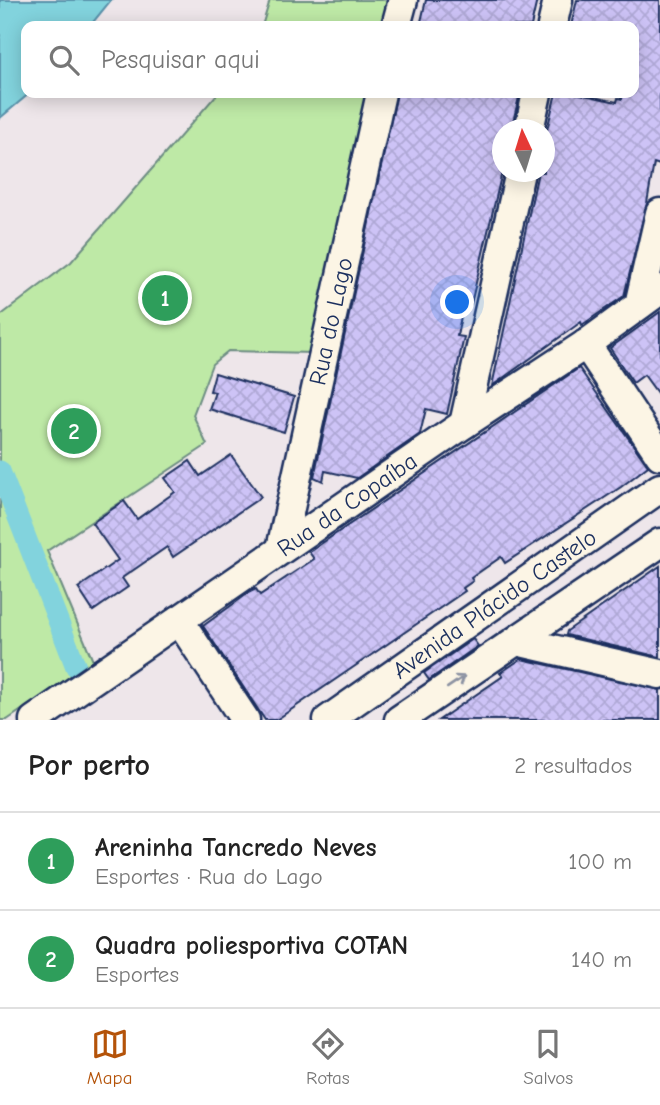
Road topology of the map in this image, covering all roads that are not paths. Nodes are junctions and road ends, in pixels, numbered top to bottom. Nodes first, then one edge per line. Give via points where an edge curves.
1 (402, 0) edge
2 (558, 0) edge
3 (397, 21) edge
4 (553, 21) edge
5 (380, 98) edge
6 (536, 98) edge
7 (531, 119) edge
8 (518, 182) edge
9 (660, 213) edge
10 (650, 298) edge
11 (586, 344) junction
12 (464, 424) junction
13 (660, 455) edge
14 (660, 488) edge
15 (660, 543) edge
16 (281, 549) junction
17 (179, 620) junction
18 (517, 641) junction
19 (660, 674) edge
20 (34, 720) edge
21 (245, 720) edge
22 (328, 720) edge
23 (399, 720) edge

1 - 3 street
2 - 4 street
5 - 16 street, Rua do Lago
6 - 7 street
8 - 12 street
9 - 10 street
10 - 11 street, Rua da Copaíba
11 - 12 street, Rua da Copaíba
11 - 13 street
12 - 16 street, Rua da Copaíba
14 - 22 street, Avenida Plácido Castelo
15 - 18 street, Avenida Plácido Castelo
16 - 17 street, Rua da Copaíba
17 - 20 street, Rua da Copaíba
17 - 21 street
18 - 19 street
23 -> 18 street, Avenida Plácido Castelo

